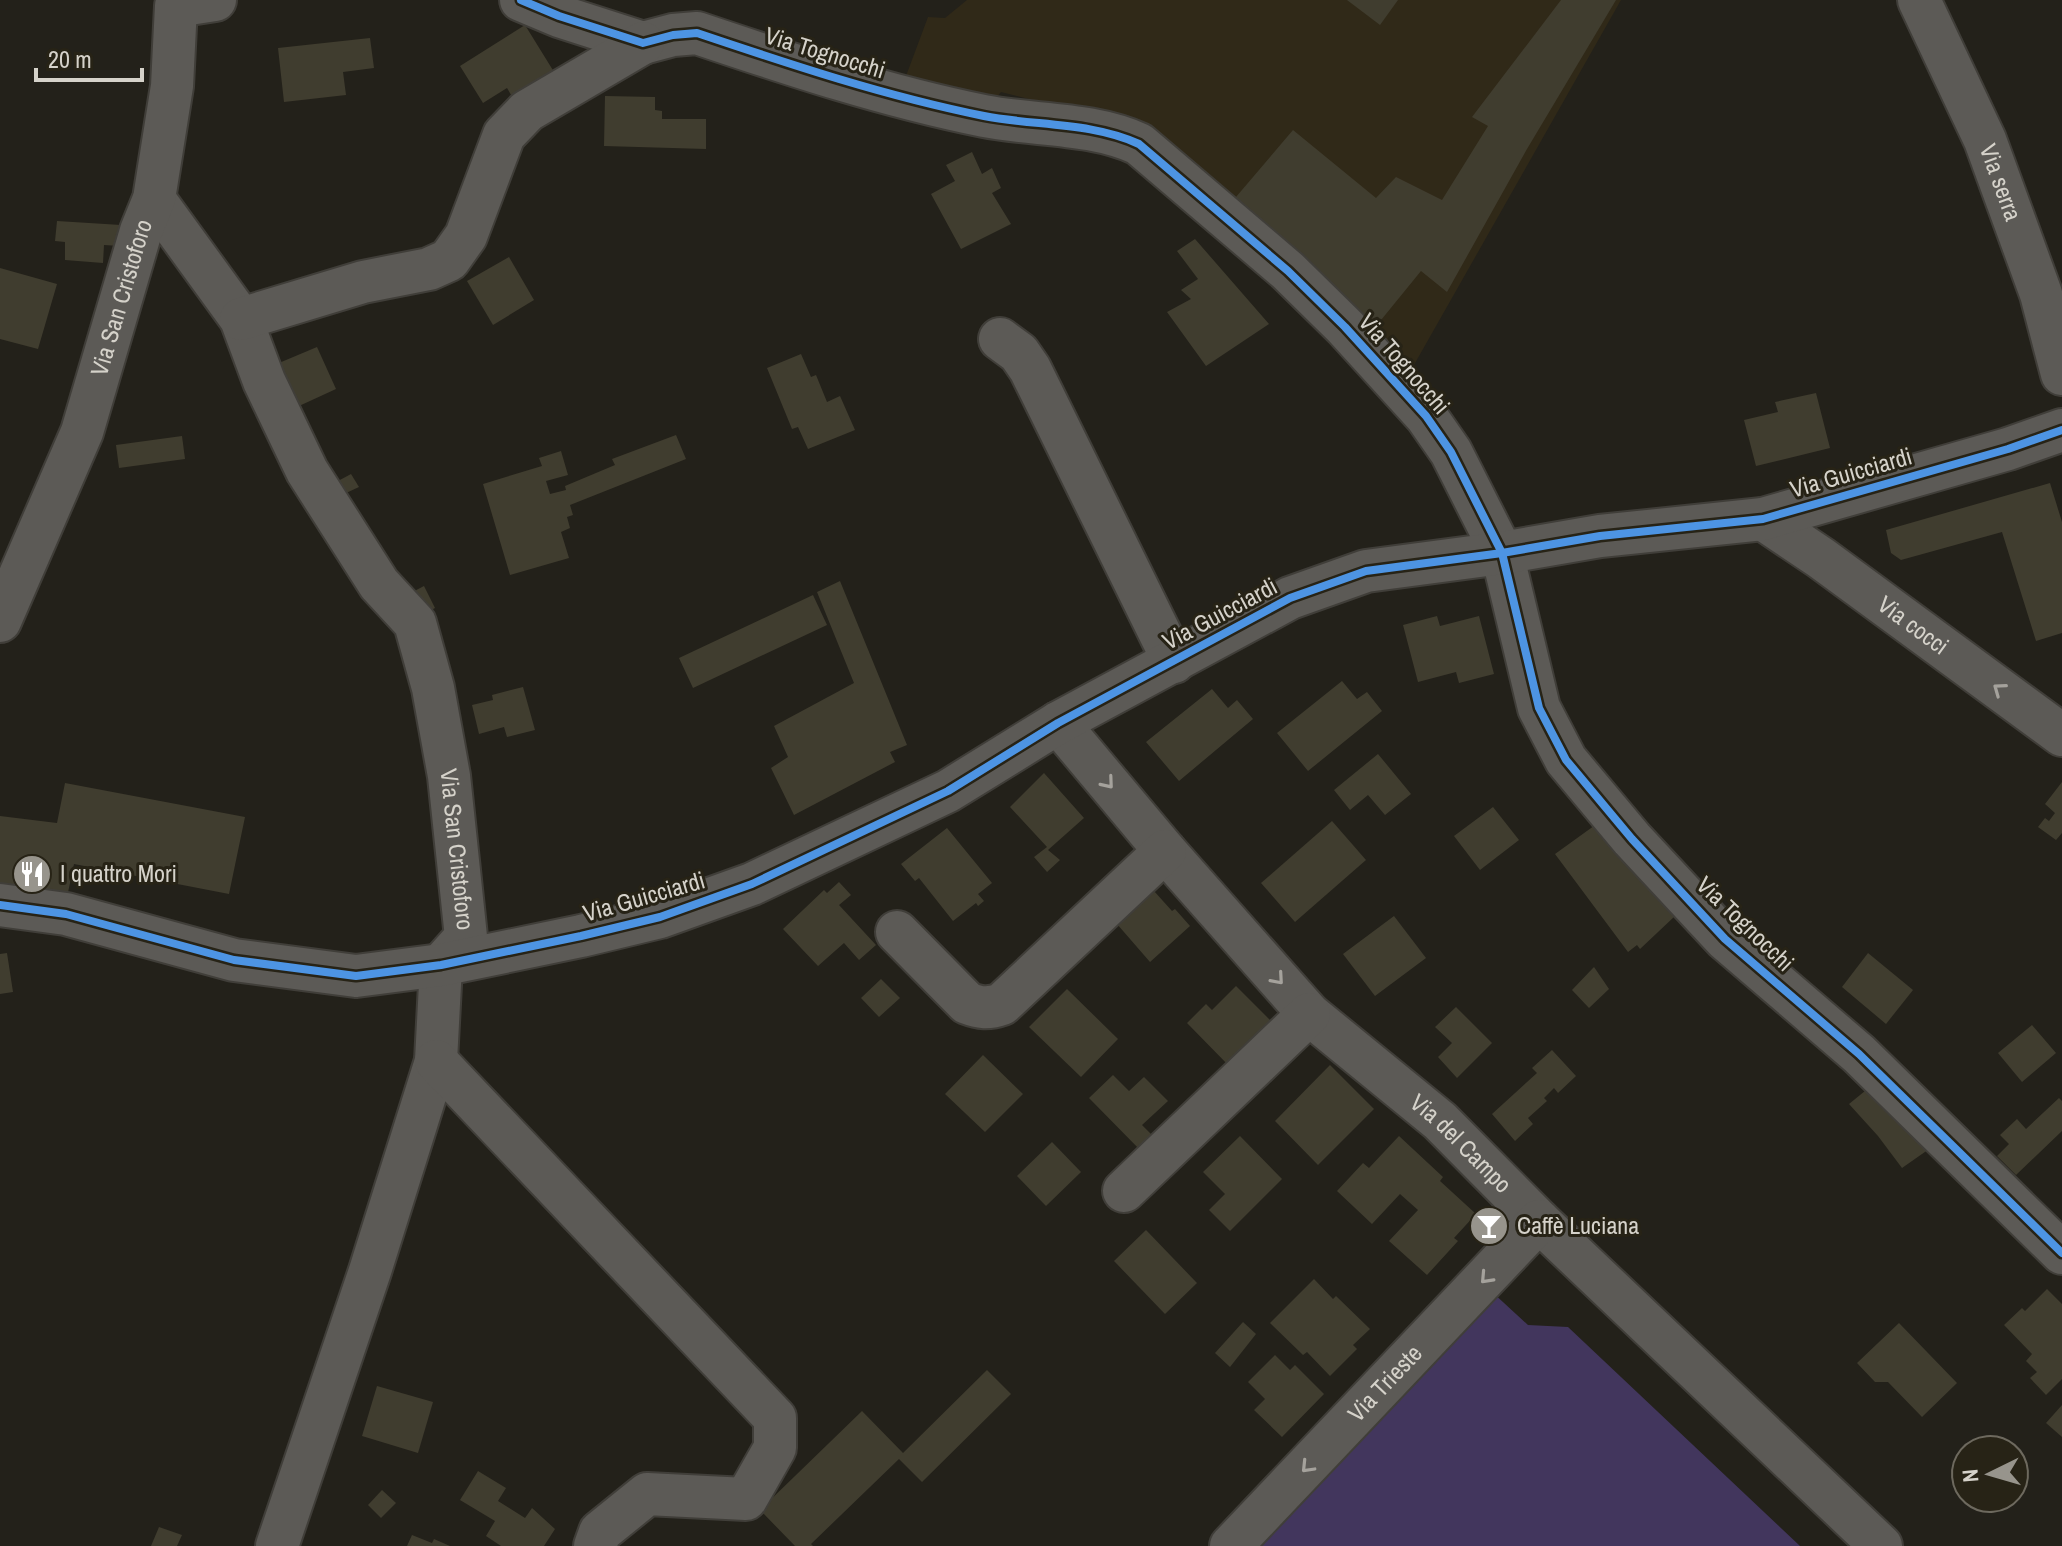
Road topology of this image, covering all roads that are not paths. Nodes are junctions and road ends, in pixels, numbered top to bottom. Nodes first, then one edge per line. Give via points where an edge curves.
1 (215, 0) edge
2 (521, 0) edge
3 (1919, 0) edge
4 (643, 43) junction
5 (154, 199) junction
6 (241, 319) junction
7 (1000, 339) dead end
8 (2062, 374) edge
9 (2062, 430) edge
10 (1763, 519) junction
11 (1502, 553) junction
12 (0, 621) edge
13 (1174, 662) junction
14 (1058, 723) junction
15 (2062, 735) edge
16 (1165, 851) junction
17 (0, 905) edge
18 (897, 932) dead end
19 (441, 965) junction
20 (1309, 1014) junction
21 (436, 1061) junction
22 (1124, 1191) dead end
23 (1539, 1221) junction
24 (2062, 1253) edge
25 (597, 1539) edge
26 (277, 1546) edge
27 (1231, 1546) edge
28 (1881, 1546) edge

1 - 5 street, Via San Cristoforo via 176,6 172,86
2 - 4 street
3 - 8 street, Via serra via 1985,140 2041,294
4 - 6 street via 527,111 504,135 466,236 449,260
4 - 11 street, Via Tognocchi via 697,33 843,82 986,116 1114,133 1139,144 1288,271 1426,416 1451,452
5 - 6 street, Via San Cristoforo
5 - 12 street, Via San Cristoforo via 82,432
6 - 19 street, Via San Cristoforo via 307,471 379,584 415,623 449,776 466,937
7 - 13 street via 1030,369
9 - 10 street, Via Guicciardi
10 - 11 street, Via Guicciardi via 1600,536
15 -> 10 street, Via cocci
11 - 13 street, Via Guicciardi via 1366,571 1290,598
11 - 24 street, Via Tognocchi via 1539,708 1566,760 1725,939 1859,1054
13 - 14 street, Via Guicciardi
14 -> 16 street, Via del Campo
14 - 19 street, Via Guicciardi via 948,791 752,884 647,920
16 - 18 street via 1002,1004 990,1008 967,1003
16 -> 20 street, Via del Campo
17 - 19 street, Via Guicciardi via 66,914 234,960 356,976
19 - 21 street, Via San Cristoforo
20 - 22 street
20 - 23 street, Via del Campo via 1440,1121
21 - 25 street via 775,1418 775,1448 746,1499 647,1494
21 - 26 street, Via San Cristoforo
23 -> 27 street, Via Trieste
23 - 28 street, Via del Campo

